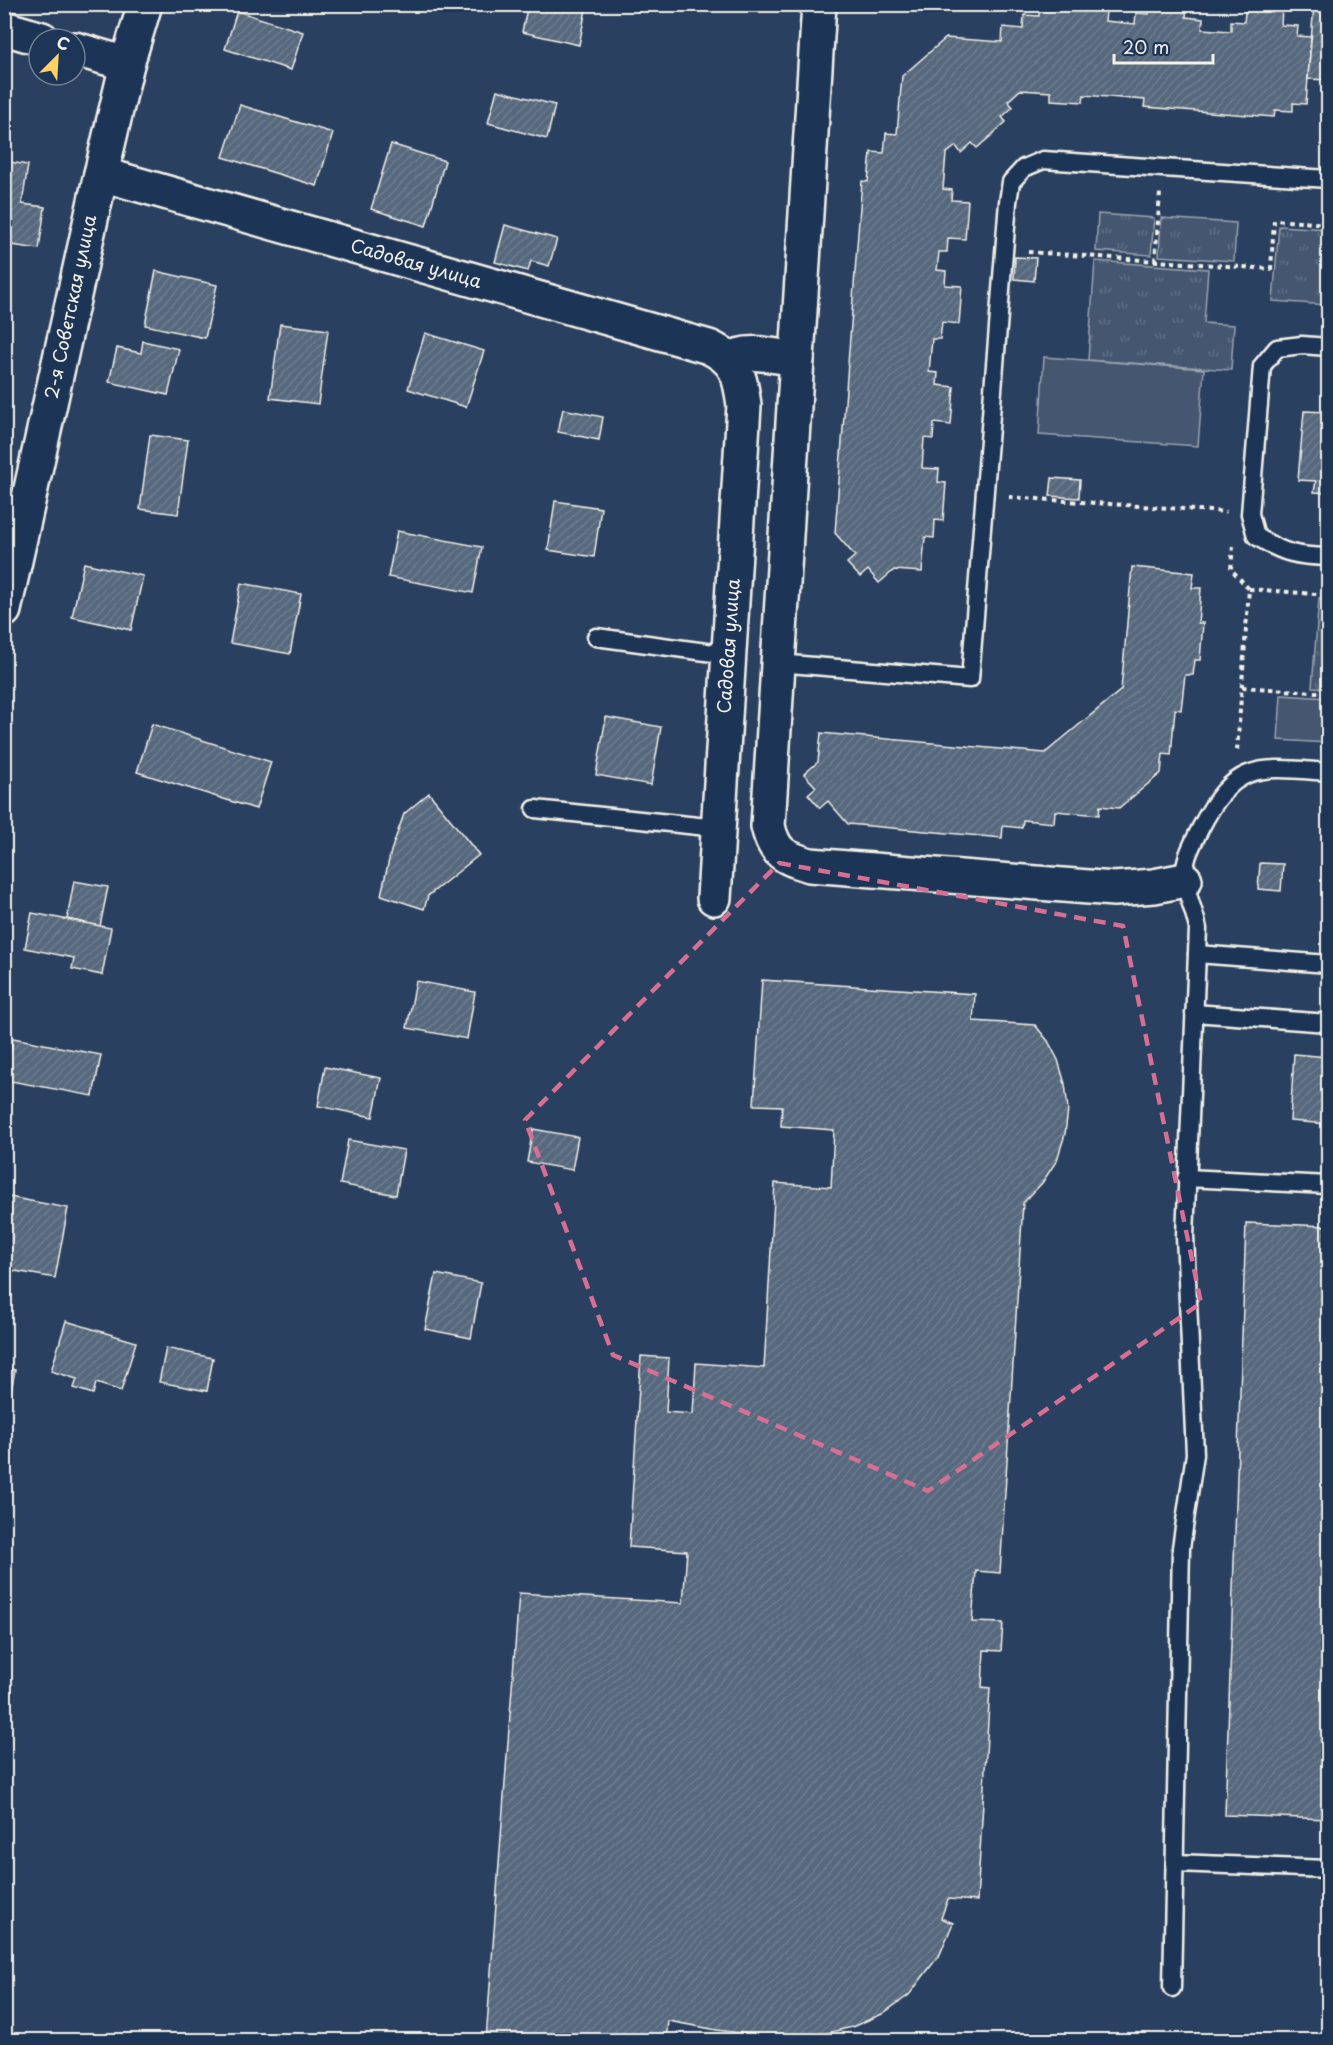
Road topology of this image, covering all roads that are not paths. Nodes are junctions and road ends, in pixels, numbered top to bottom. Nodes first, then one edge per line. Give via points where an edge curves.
1 (145, 4) edge
2 (819, 4) edge
3 (4, 28) edge
4 (27, 35) edge
5 (87, 52) edge
6 (127, 64) junction
7 (100, 174) junction
8 (1329, 179) edge
9 (1329, 347) edge
10 (797, 359) junction
11 (730, 360) junction
12 (1329, 557) edge
13 (4, 610) edge
14 (596, 637) dead end
15 (728, 655) junction
16 (778, 663) junction
17 (1329, 772) edge
18 (535, 808) dead end
19 (717, 828) junction
20 (1185, 880) junction
21 (714, 898) dead end
22 (1197, 954) junction
23 (1329, 964) edge
24 (1194, 1013) junction
25 (1329, 1023) edge
26 (1186, 1178) junction
27 (1329, 1185) edge
28 (1175, 1863) junction
29 (1329, 1869) edge
30 (1172, 1988) dead end

1 - 6 street, 2-я Советская улица
2 - 10 street
3 - 4 street
5 - 6 street
6 - 7 street, 2-я Советская улица
7 - 11 street, Садовая улица via 709,347
7 - 13 street, 2-я Советская улица
8 - 16 lane via 1043,160 1024,168 1011,182 970,679
9 - 12 lane via 1276,348 1262,366 1243,513 1256,537 1275,548 1296,556
10 - 11 street via 750,353
10 - 16 street
11 - 15 street, Садовая улица via 740,380 744,405
14 - 15 lane
15 - 19 street, Садовая улица
16 - 20 street via 768,826 771,841 782,854 810,866 1114,889
17 - 20 lane via 1271,768 1247,773 1230,786 1207,816 1187,855
18 - 19 lane
19 - 21 street, Садовая улица
20 - 22 lane via 1198,929
22 - 23 lane
22 - 24 lane
24 - 25 lane
24 - 26 lane
26 - 27 lane
26 - 28 lane via 1195,1454 1181,1548
28 - 29 lane
28 - 30 lane

